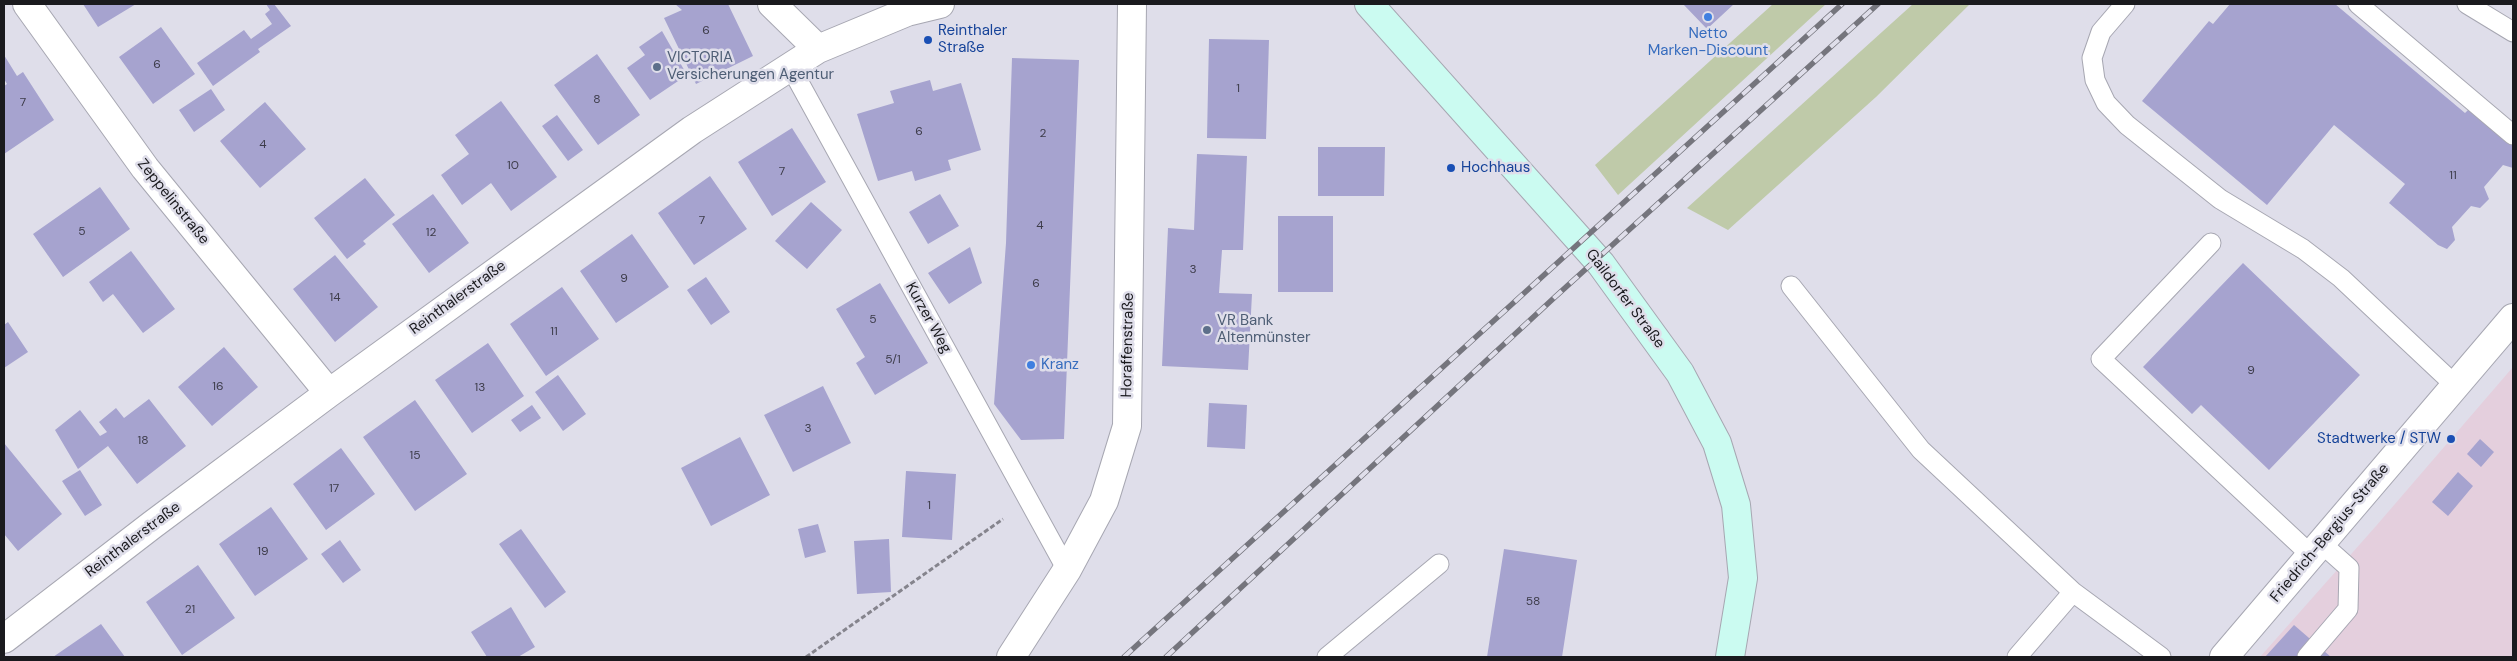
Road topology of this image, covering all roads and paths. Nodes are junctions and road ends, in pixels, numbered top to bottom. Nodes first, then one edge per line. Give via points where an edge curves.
1 (27, 4) edge
2 (772, 4) edge
3 (940, 4) edge
4 (1132, 4) edge
5 (1369, 4) edge
6 (2125, 4) edge
7 (2358, 4) edge
8 (2467, 4) edge
9 (2513, 32) edge
10 (818, 49) junction
11 (790, 66) junction
12 (2513, 135) edge
13 (2210, 243) dead end
14 (1791, 286) dead end
15 (2513, 318) edge
16 (2456, 386) junction
17 (329, 393) junction
18 (1028, 502) junction
19 (2316, 549) junction
20 (1439, 564) dead end
21 (1067, 570) junction
22 (2072, 592) junction
23 (4, 639) edge
24 (806, 657) edge
25 (1011, 657) edge
26 (1327, 657) edge
27 (1730, 657) edge
28 (2017, 657) edge
29 (2161, 657) edge
30 (2224, 657) edge
31 (2306, 657) edge

1 - 17 street, Zeppelinstraße via 144,168
2 - 10 street
3 - 10 street, Reinthalerstraße via 907,12
4 - 21 street, Horaffenstraße via 1127,426 1104,502
5 - 27 main road, Gaildorfer Straße via 1601,264 1680,373 1717,443 1736,505 1743,578
6 - 16 lane via 2101,32 2092,58 2095,80 2106,103 2127,125 2220,199 2303,249 2341,278
7 - 12 lane
8 - 9 lane
10 - 11 street, Reinthalerstraße
11 - 17 street, Reinthalerstraße via 692,130
11 - 18 lane, Kurzer Weg
13 - 19 lane via 2101,359
14 - 22 lane via 1922,450
15 - 16 street, Friedrich-Bergius-Straße
16 - 19 street, Friedrich-Bergius-Straße
17 - 23 street, Reinthalerstraße
18 - 21 lane, Kurzer Weg
18 - 24 path
19 - 30 street, Friedrich-Bergius-Straße
19 - 31 lane via 2349,568 2348,609
20 - 26 lane
21 - 25 street, Horaffenstraße
22 - 28 lane
22 - 29 lane

